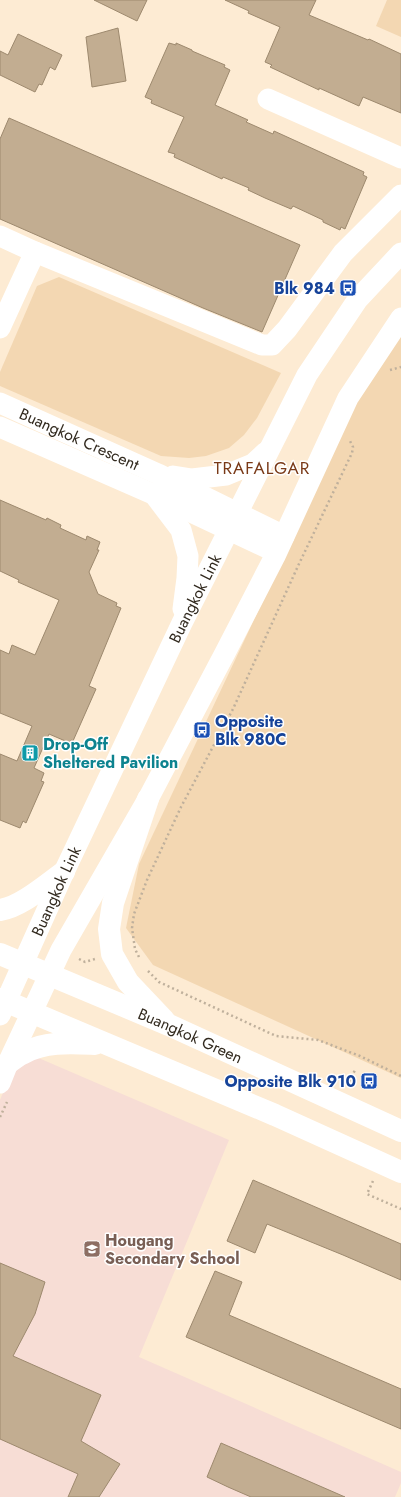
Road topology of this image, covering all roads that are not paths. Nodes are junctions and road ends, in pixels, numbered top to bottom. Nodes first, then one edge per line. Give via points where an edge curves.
1 (268, 99) dead end
2 (401, 158) edge
3 (401, 195) edge
4 (0, 236) edge
5 (36, 252) junction
6 (401, 253) edge
7 (401, 318) edge
8 (0, 328) edge
9 (0, 403) edge
10 (0, 427) edge
11 (78, 438) junction
12 (271, 447) junction
13 (69, 458) junction
14 (158, 474) junction
15 (155, 495) junction
16 (233, 522) junction
17 (280, 544) junction
18 (182, 623) junction
19 (148, 799) junction
20 (64, 872) junction
21 (0, 910) edge
22 (0, 954) edge
23 (23, 964) junction
24 (49, 974) junction
25 (2, 1005) edge
26 (32, 1012) junction
27 (169, 1025) junction
28 (108, 1045) junction
29 (8, 1063) junction
30 (4, 1090) edge
31 (401, 1131) edge
32 (401, 1172) edge

1 - 2 street
3 - 5 street via 343,253 287,329 272,345 262,345
4 - 5 street
5 - 8 street
6 - 12 street, Buangkok Link via 358,299 307,375
7 - 17 street, Buangkok Link via 348,398
9 - 11 street, Buangkok Crescent
10 - 13 street, Buangkok Crescent
11 - 13 street
11 - 14 street, Buangkok Crescent
12 - 14 street, Buangkok Crescent via 253,464 226,475 192,479
12 - 16 street, Buangkok Link
13 - 15 street, Buangkok Crescent
14 - 16 street, Buangkok Crescent
15 - 16 street, Buangkok Crescent
15 - 18 street via 181,530 188,556
16 - 17 street, Buangkok Crescent
16 - 18 street, Buangkok Link
17 - 19 street, Buangkok Link
18 - 20 street, Buangkok Link
19 - 24 street, Buangkok Link
19 - 27 main road via 113,903 109,929 112,954 128,982
20 - 21 main road via 9,909
20 - 23 street, Buangkok Link
22 - 23 main road, Buangkok Green
23 - 24 main road, Buangkok Green
23 - 25 street, Buangkok Link
24 - 26 street, Buangkok Link
24 - 27 main road, Buangkok Green
25 - 26 main road
26 - 28 main road
26 - 29 street, Buangkok Link
27 - 31 main road, Buangkok Green
28 - 29 main road via 70,1043 44,1046 24,1052
28 - 32 main road via 246,1102
29 - 30 street, Buangkok Link

